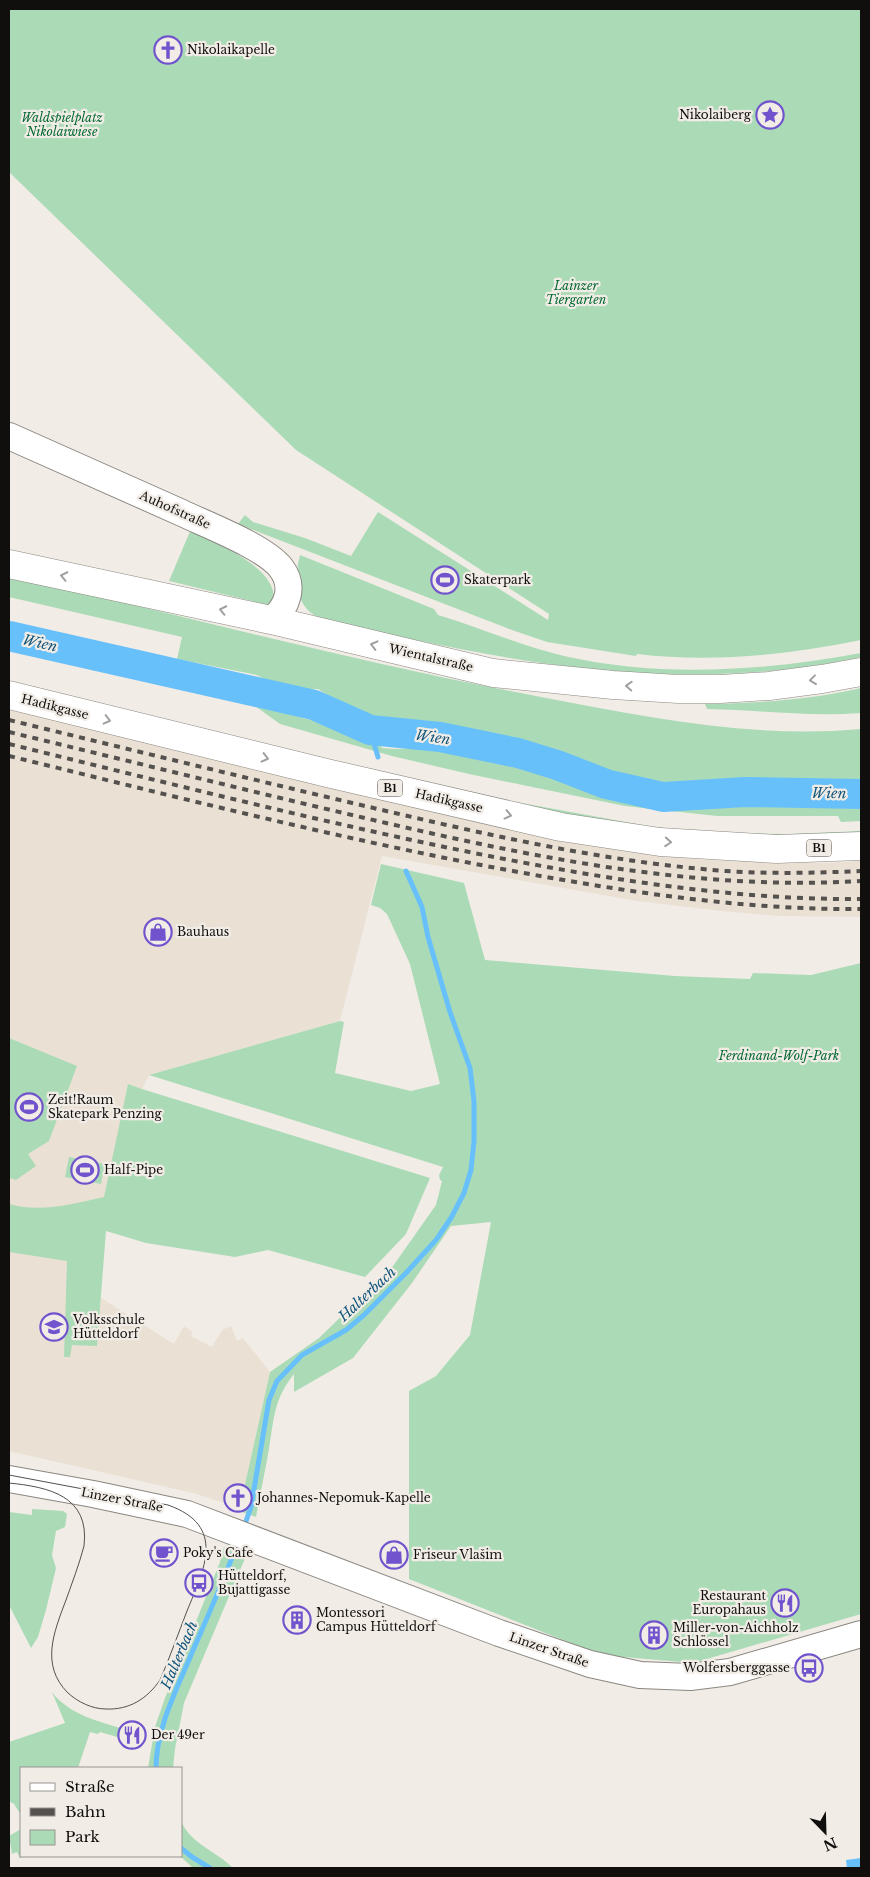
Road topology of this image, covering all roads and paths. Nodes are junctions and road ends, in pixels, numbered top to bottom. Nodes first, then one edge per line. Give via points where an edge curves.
1 (9, 436) edge
2 (9, 564) edge
3 (271, 620) junction
4 (861, 672) edge
5 (9, 695) edge
6 (861, 846) edge
7 (9, 1479) edge
8 (861, 1634) edge

1 - 3 main road, Auhofstraße via 265,553 285,574 288,592 287,602
3 -> 2 main road, Wientalstraße
4 -> 3 main road, Wientalstraße via 720,689 613,685 493,673
5 -> 6 main road, Hadikgasse / B1 via 560,827 660,842 777,849
7 - 8 main road, Linzer Straße via 198,1517 499,1633 590,1664 640,1675 690,1676 730,1672

